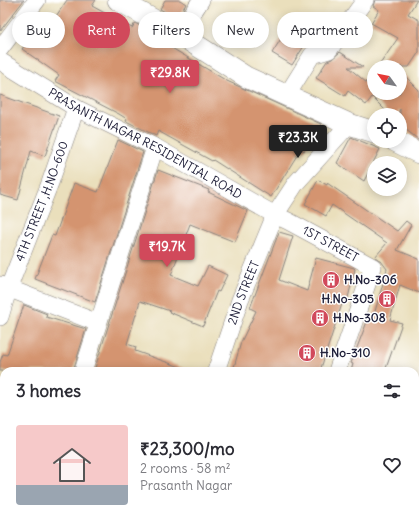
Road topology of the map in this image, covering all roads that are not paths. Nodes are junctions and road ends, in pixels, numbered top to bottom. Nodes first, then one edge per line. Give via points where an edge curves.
1 (37, 0) edge
2 (201, 0) edge
3 (365, 0) edge
4 (122, 1) edge
5 (141, 12) edge
6 (193, 12) edge
7 (201, 48) edge
8 (0, 49) edge
9 (0, 61) edge
10 (287, 95) junction
11 (76, 108) junction
12 (349, 124) junction
13 (367, 130) edge
14 (155, 147) junction
15 (407, 147) edge
16 (419, 153) edge
17 (275, 215) junction
18 (5, 286) edge
19 (0, 317) edge
20 (98, 323) junction
21 (84, 367) edge
22 (217, 367) edge
23 (338, 367) edge

1 - 8 street
2 - 6 street
3 - 10 street via 329,50 312,55
4 - 5 street
7 - 10 street via 246,77
9 - 11 street, PRASANTH NAGAR RESIDENTIAL ROAD
10 - 12 street
11 - 14 street, PRASANTH NAGAR RESIDENTIAL ROAD
11 - 18 street, 4TH STREET ,H.NO-600 via 50,183
12 - 13 street
12 - 17 street, 2ND STREET via 296,183
14 - 17 street, PRASANTH NAGAR RESIDENTIAL ROAD
14 - 20 street
15 - 16 street
17 - 22 street, 2ND STREET via 240,300
17 - 23 street, 1ST STREET via 373,267
18 - 19 street, 4TH STREET ,H.NO-600
18 - 20 street
20 - 21 street

